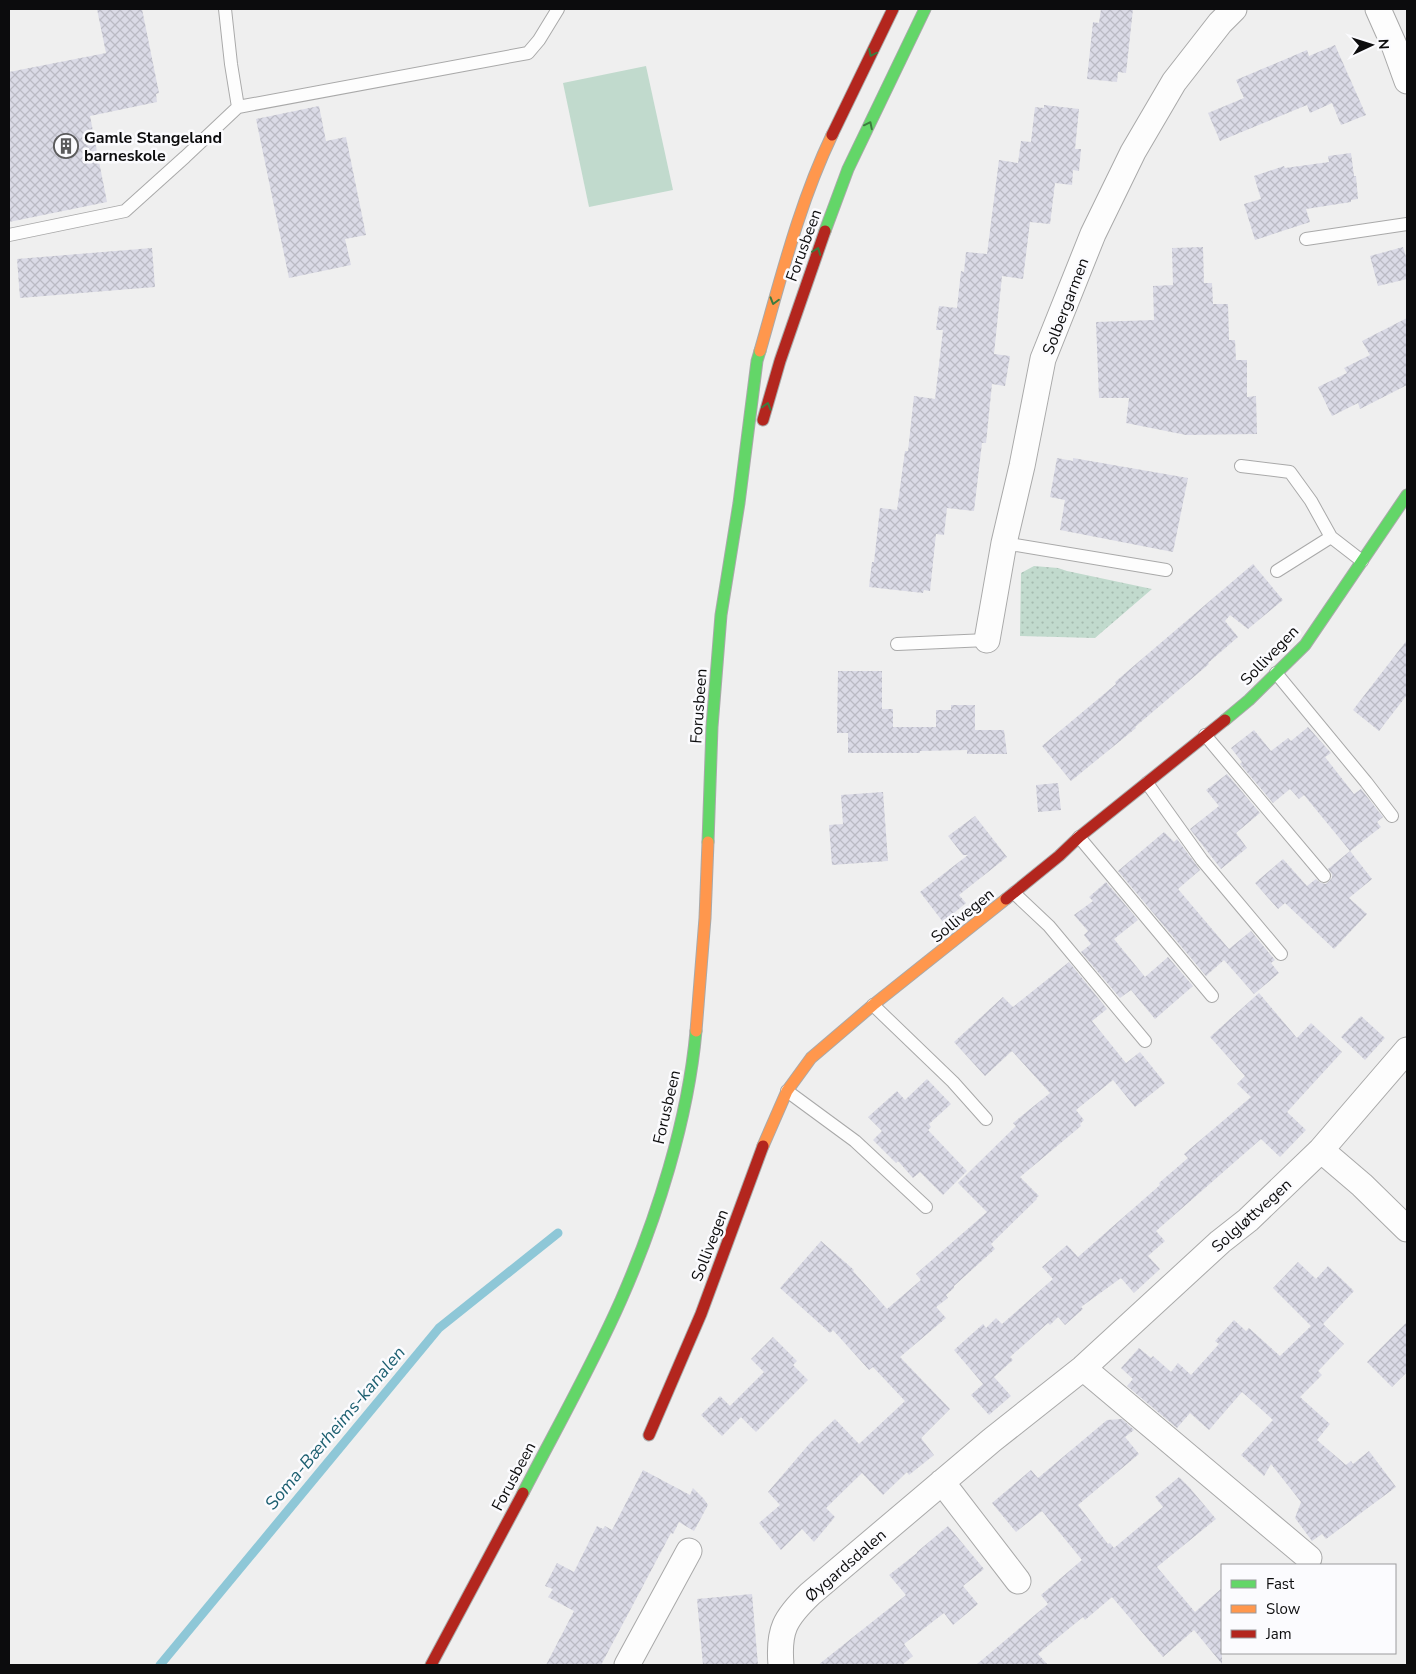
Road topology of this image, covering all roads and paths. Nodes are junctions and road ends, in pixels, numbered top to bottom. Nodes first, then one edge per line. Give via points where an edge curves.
1 (225, 9) edge
2 (558, 9) edge
3 (893, 9) edge
4 (925, 9) edge
5 (1234, 9) edge
6 (1378, 9) edge
7 (1407, 81) edge
8 (238, 107) junction
9 (1407, 224) edge
10 (9, 235) edge
11 (1306, 239) dead end
12 (1241, 466) dead end
13 (1407, 494) edge
14 (739, 503) junction
15 (1331, 537) junction
16 (1004, 543) junction
17 (1362, 562) junction
18 (1166, 570) dead end
19 (1277, 571) dead end
20 (987, 640) joint
21 (897, 644) dead end
22 (1276, 673) junction
23 (1205, 735) junction
24 (1147, 783) junction
25 (1392, 816) dead end
26 (1079, 838) junction
27 (1324, 876) dead end
28 (1014, 893) junction
29 (1281, 954) dead end
30 (1212, 996) dead end
31 (873, 1005) junction
32 (1145, 1040) dead end
33 (1407, 1050) edge
34 (787, 1091) junction
35 (986, 1119) dead end
36 (1321, 1150) junction
37 (926, 1207) dead end
38 (1407, 1229) edge
39 (1083, 1368) junction
40 (1053, 1391) joint
41 (649, 1435) dead end
42 (942, 1482) junction
43 (689, 1551) dead end
44 (1310, 1558) dead end
45 (1018, 1581) dead end
46 (430, 1665) edge
47 (627, 1665) edge
48 (781, 1665) edge

1 - 8 lane
2 - 8 lane via 528,53
3 -> 14 main road, Forusbeen via 817,167 795,228 757,360
14 -> 4 main road, Forusbeen via 783,352 848,169
5 - 16 street, Solbergarmen via 1174,82 1133,152 1093,234 1043,359
6 - 7 street
8 - 10 lane via 125,211
9 - 11 lane
12 - 15 lane via 1290,472
13 - 17 main road, Sollivegen
14 - 46 main road, Forusbeen via 721,616 712,727 700,991 694,1054 681,1121 665,1179 621,1300 583,1380
15 - 17 lane
15 - 19 lane
16 - 18 lane
16 - 20 street, Solbergarmen
17 - 22 main road, Sollivegen via 1305,645
20 - 21 lane
22 - 23 main road, Sollivegen via 1249,700
22 - 25 lane
23 - 24 main road, Sollivegen
23 - 27 lane
24 - 26 main road, Sollivegen
24 - 29 lane via 1202,860
26 - 28 main road, Sollivegen
26 - 30 lane
28 - 31 main road, Sollivegen
28 - 32 lane via 1049,926
31 - 34 main road, Sollivegen via 811,1058
31 - 35 lane via 953,1082
33 - 36 street, Solgløttvegen
34 - 37 lane via 856,1141
34 - 41 main road, Sollivegen via 769,1129 701,1314
36 - 38 street
36 - 39 street, Solgløttvegen
39 - 40 street, Solgløttvegen
39 - 44 street
40 - 42 street, Øygardsdalen
42 - 45 street
42 - 48 street, Øygardsdalen via 793,1611 783,1628
43 - 47 street

